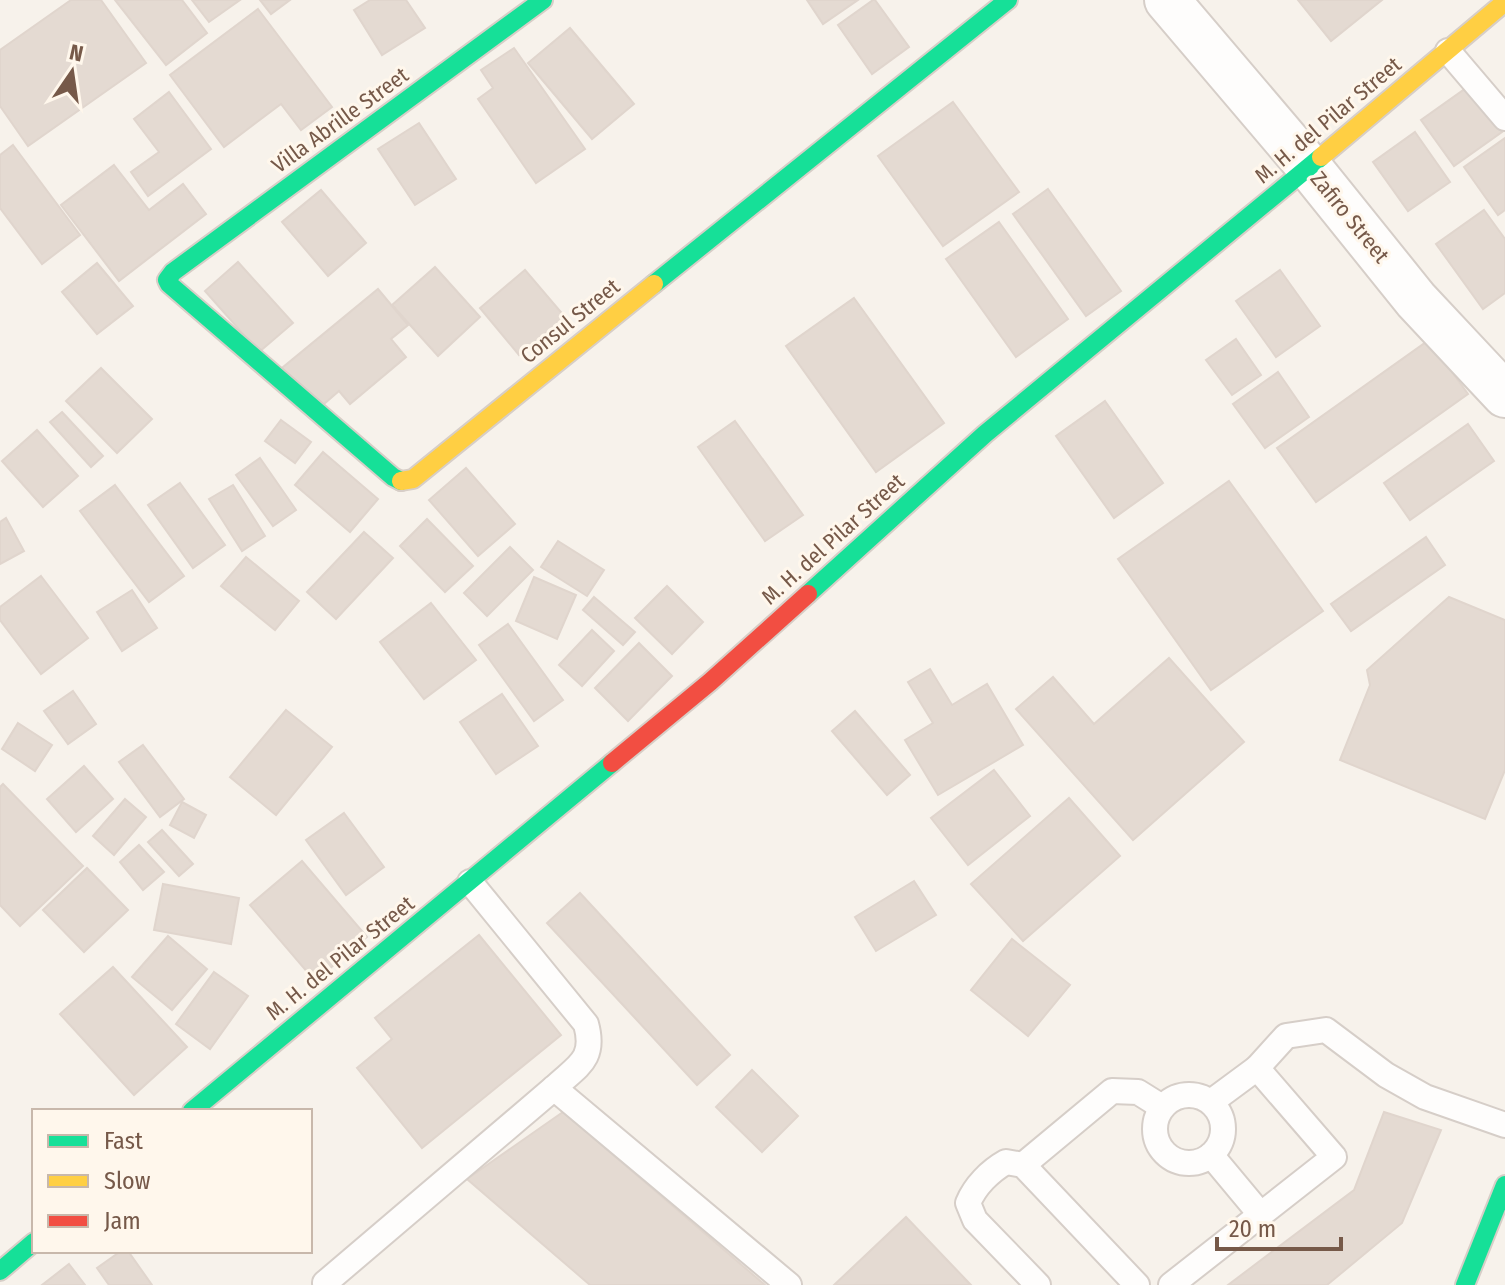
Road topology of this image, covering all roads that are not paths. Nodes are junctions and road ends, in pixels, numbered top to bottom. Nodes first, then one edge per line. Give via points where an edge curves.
1 (543, 0) edge
2 (1008, 0) edge
3 (1167, 0) edge
4 (1505, 2) edge
5 (1448, 51) junction
6 (1505, 118) edge
7 (1309, 167) junction
8 (167, 280) joint
9 (1505, 395) edge
10 (470, 882) junction
11 (1257, 1068) junction
12 (554, 1088) junction
13 (1211, 1102) junction
14 (1162, 1107) junction
15 (194, 1109) edge
16 (1505, 1125) edge
17 (1211, 1155) junction
18 (1023, 1165) junction
19 (1505, 1185) edge
20 (1261, 1215) junction
21 (32, 1244) edge
22 (1483, 1264) edge
23 (0, 1271) edge
24 (325, 1283) edge
25 (789, 1285) edge
26 (1038, 1285) edge
27 (1137, 1285) edge
28 (1171, 1285) edge

1 - 8 main road, Villa Abrille Street
2 - 8 main road, Consul Street via 407,481 393,477
3 - 7 street, Zafiro Street
4 - 5 main road, M. H. del Pilar Street
5 - 6 lane
5 - 7 main road, M. H. del Pilar Street
7 - 9 street, Zafiro Street via 1416,300
7 - 10 main road, M. H. del Pilar Street via 985,434 710,682
10 - 12 lane via 586,1024 591,1041 586,1058
10 - 15 main road, M. H. del Pilar Street
11 - 13 lane
11 - 16 lane via 1286,1036 1326,1030 1425,1097
11 - 20 lane via 1334,1157
12 - 24 lane
12 - 25 lane
13 - 14 lane via 1180,1095
13 - 17 lane via 1222,1135
14 - 17 lane via 1155,1137 1167,1155 1189,1163
14 - 18 lane via 1138,1092 1112,1091
17 - 20 lane
18 - 26 lane via 1006,1162 997,1167 968,1203 975,1220
18 - 27 lane
19 - 22 main road
20 - 28 lane
21 - 23 main road

